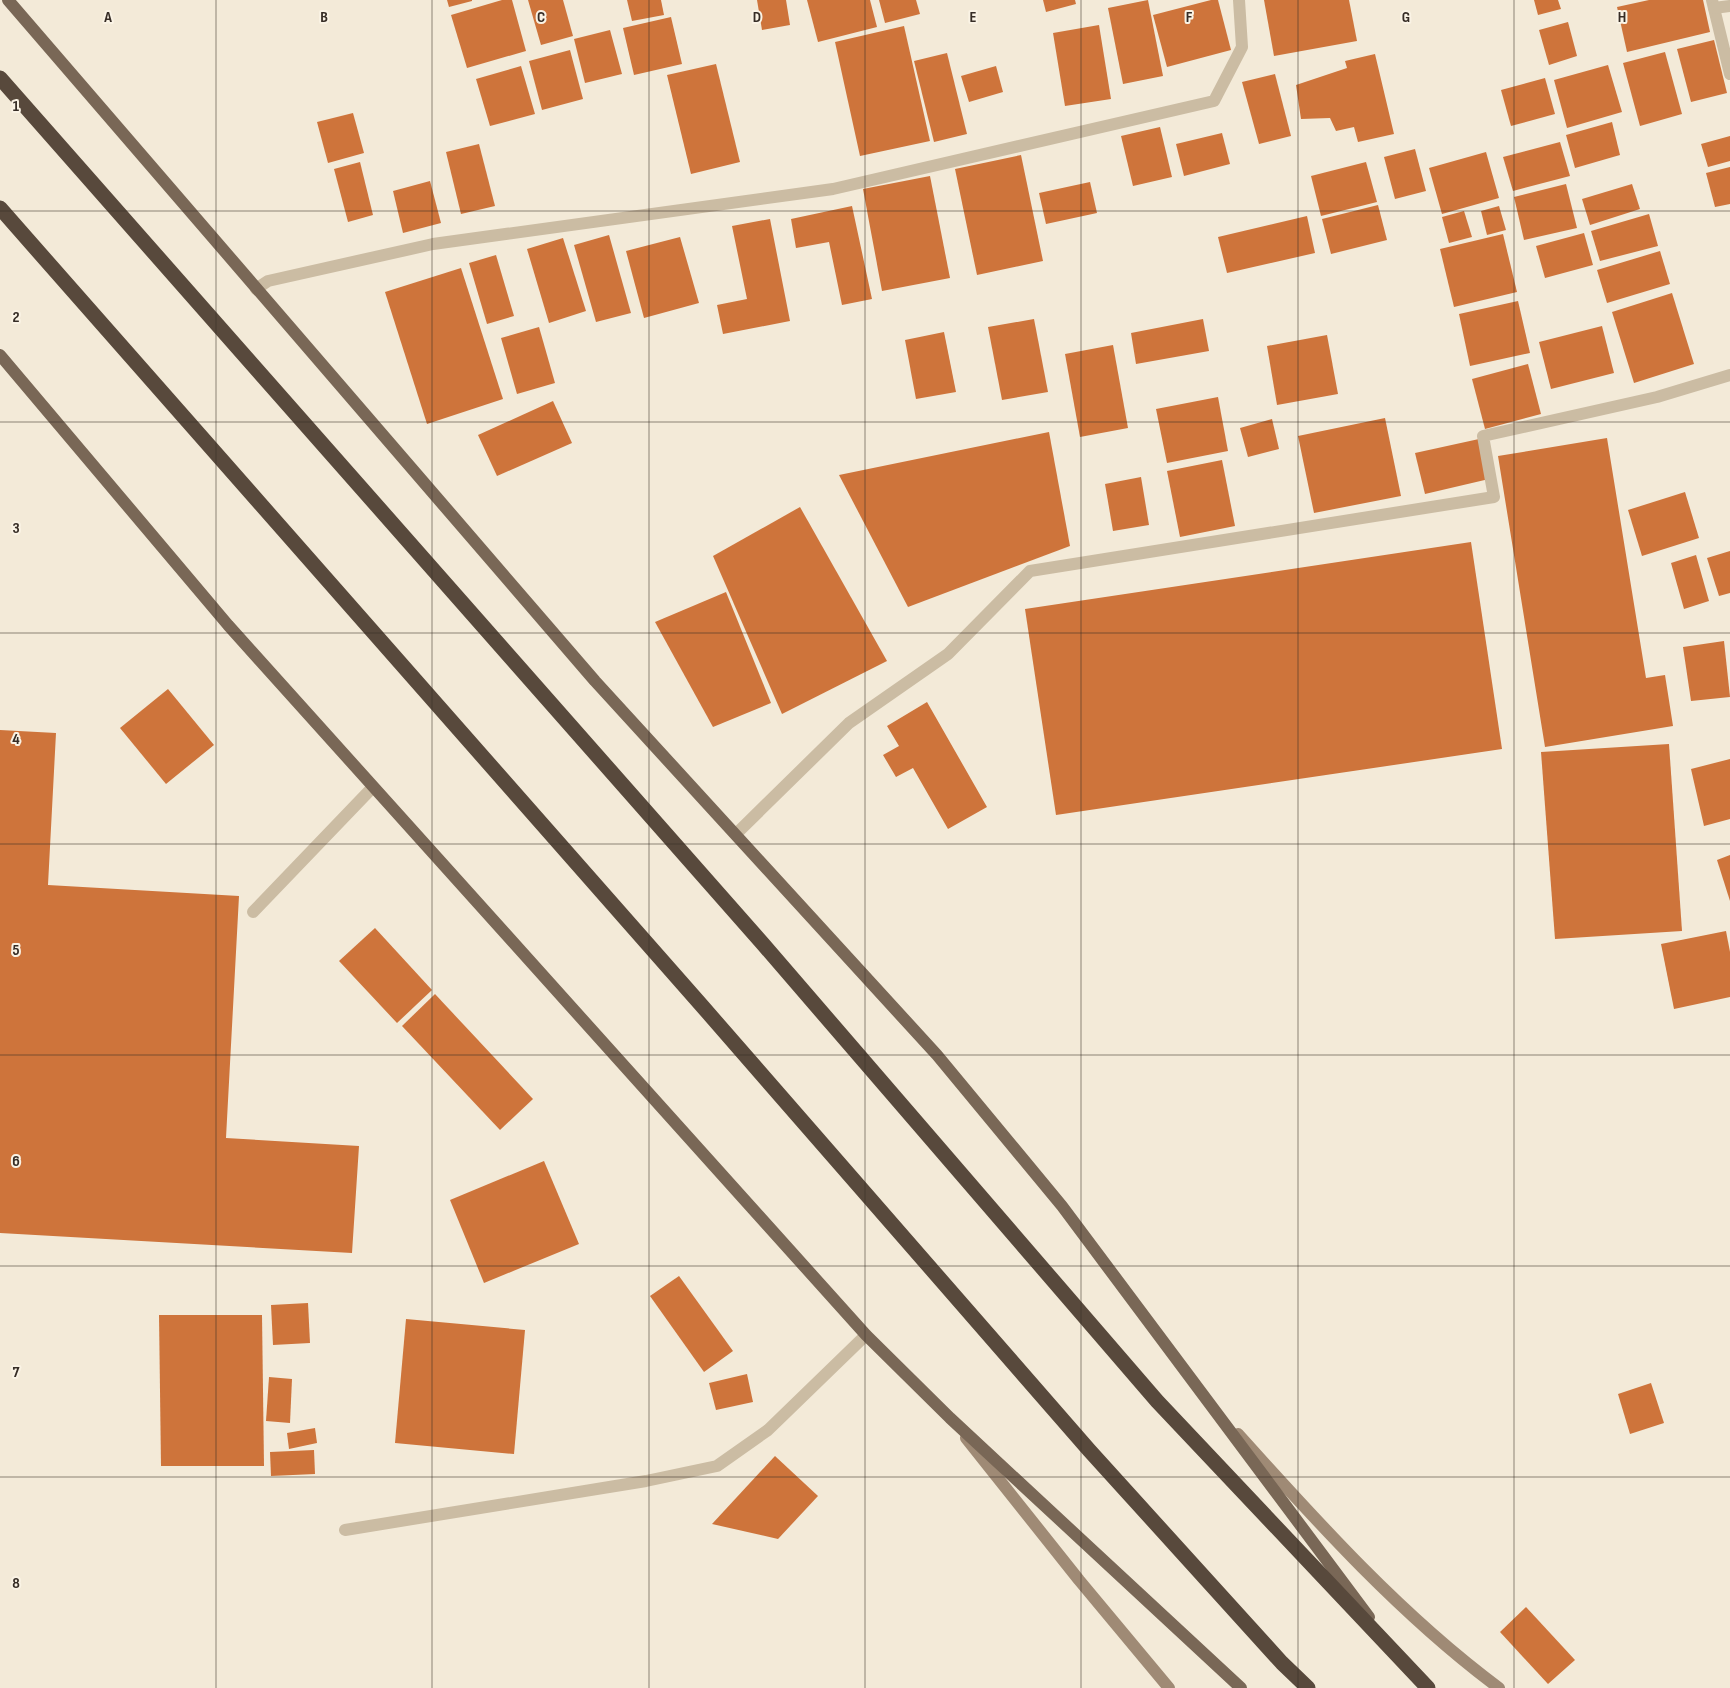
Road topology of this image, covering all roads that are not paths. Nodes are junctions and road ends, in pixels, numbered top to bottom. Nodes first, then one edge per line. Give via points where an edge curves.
1 (8, 0) edge
2 (1239, 0) edge
3 (1713, 4) edge
4 (1730, 6) edge
5 (1730, 74) edge
6 (0, 78) edge
7 (0, 208) edge
8 (256, 289) junction
9 (0, 355) edge
10 (1730, 375) edge
11 (373, 787) junction
12 (736, 834) junction
13 (253, 912) dead end
14 (866, 1335) junction
15 (1196, 1387) junction
16 (950, 1418) junction
17 (345, 1530) dead end
18 (1407, 1668) junction
19 (1169, 1688) edge
20 (1241, 1688) edge
21 (1308, 1688) edge
22 (1428, 1688) edge
23 (1499, 1688) edge

1 - 8 main road
2 - 8 street via 1242,47 1214,101 833,189 433,244 268,281
3 - 4 street
3 - 5 street
6 - 18 highway via 763,944 1157,1401
7 - 21 highway via 1089,1450
8 - 12 main road via 595,681
9 - 11 main road via 228,625
10 - 12 street via 1657,397 1483,436 1494,498 1030,571 948,654 849,723
11 - 13 street
11 - 14 main road
12 - 15 main road via 949,1070 1062,1206
14 - 16 main road
14 - 17 street via 768,1430 717,1466 646,1482
15 - 18 main road
15 - 23 street via 1301,1504 1382,1586
16 - 19 street
16 - 20 main road
18 - 22 highway

